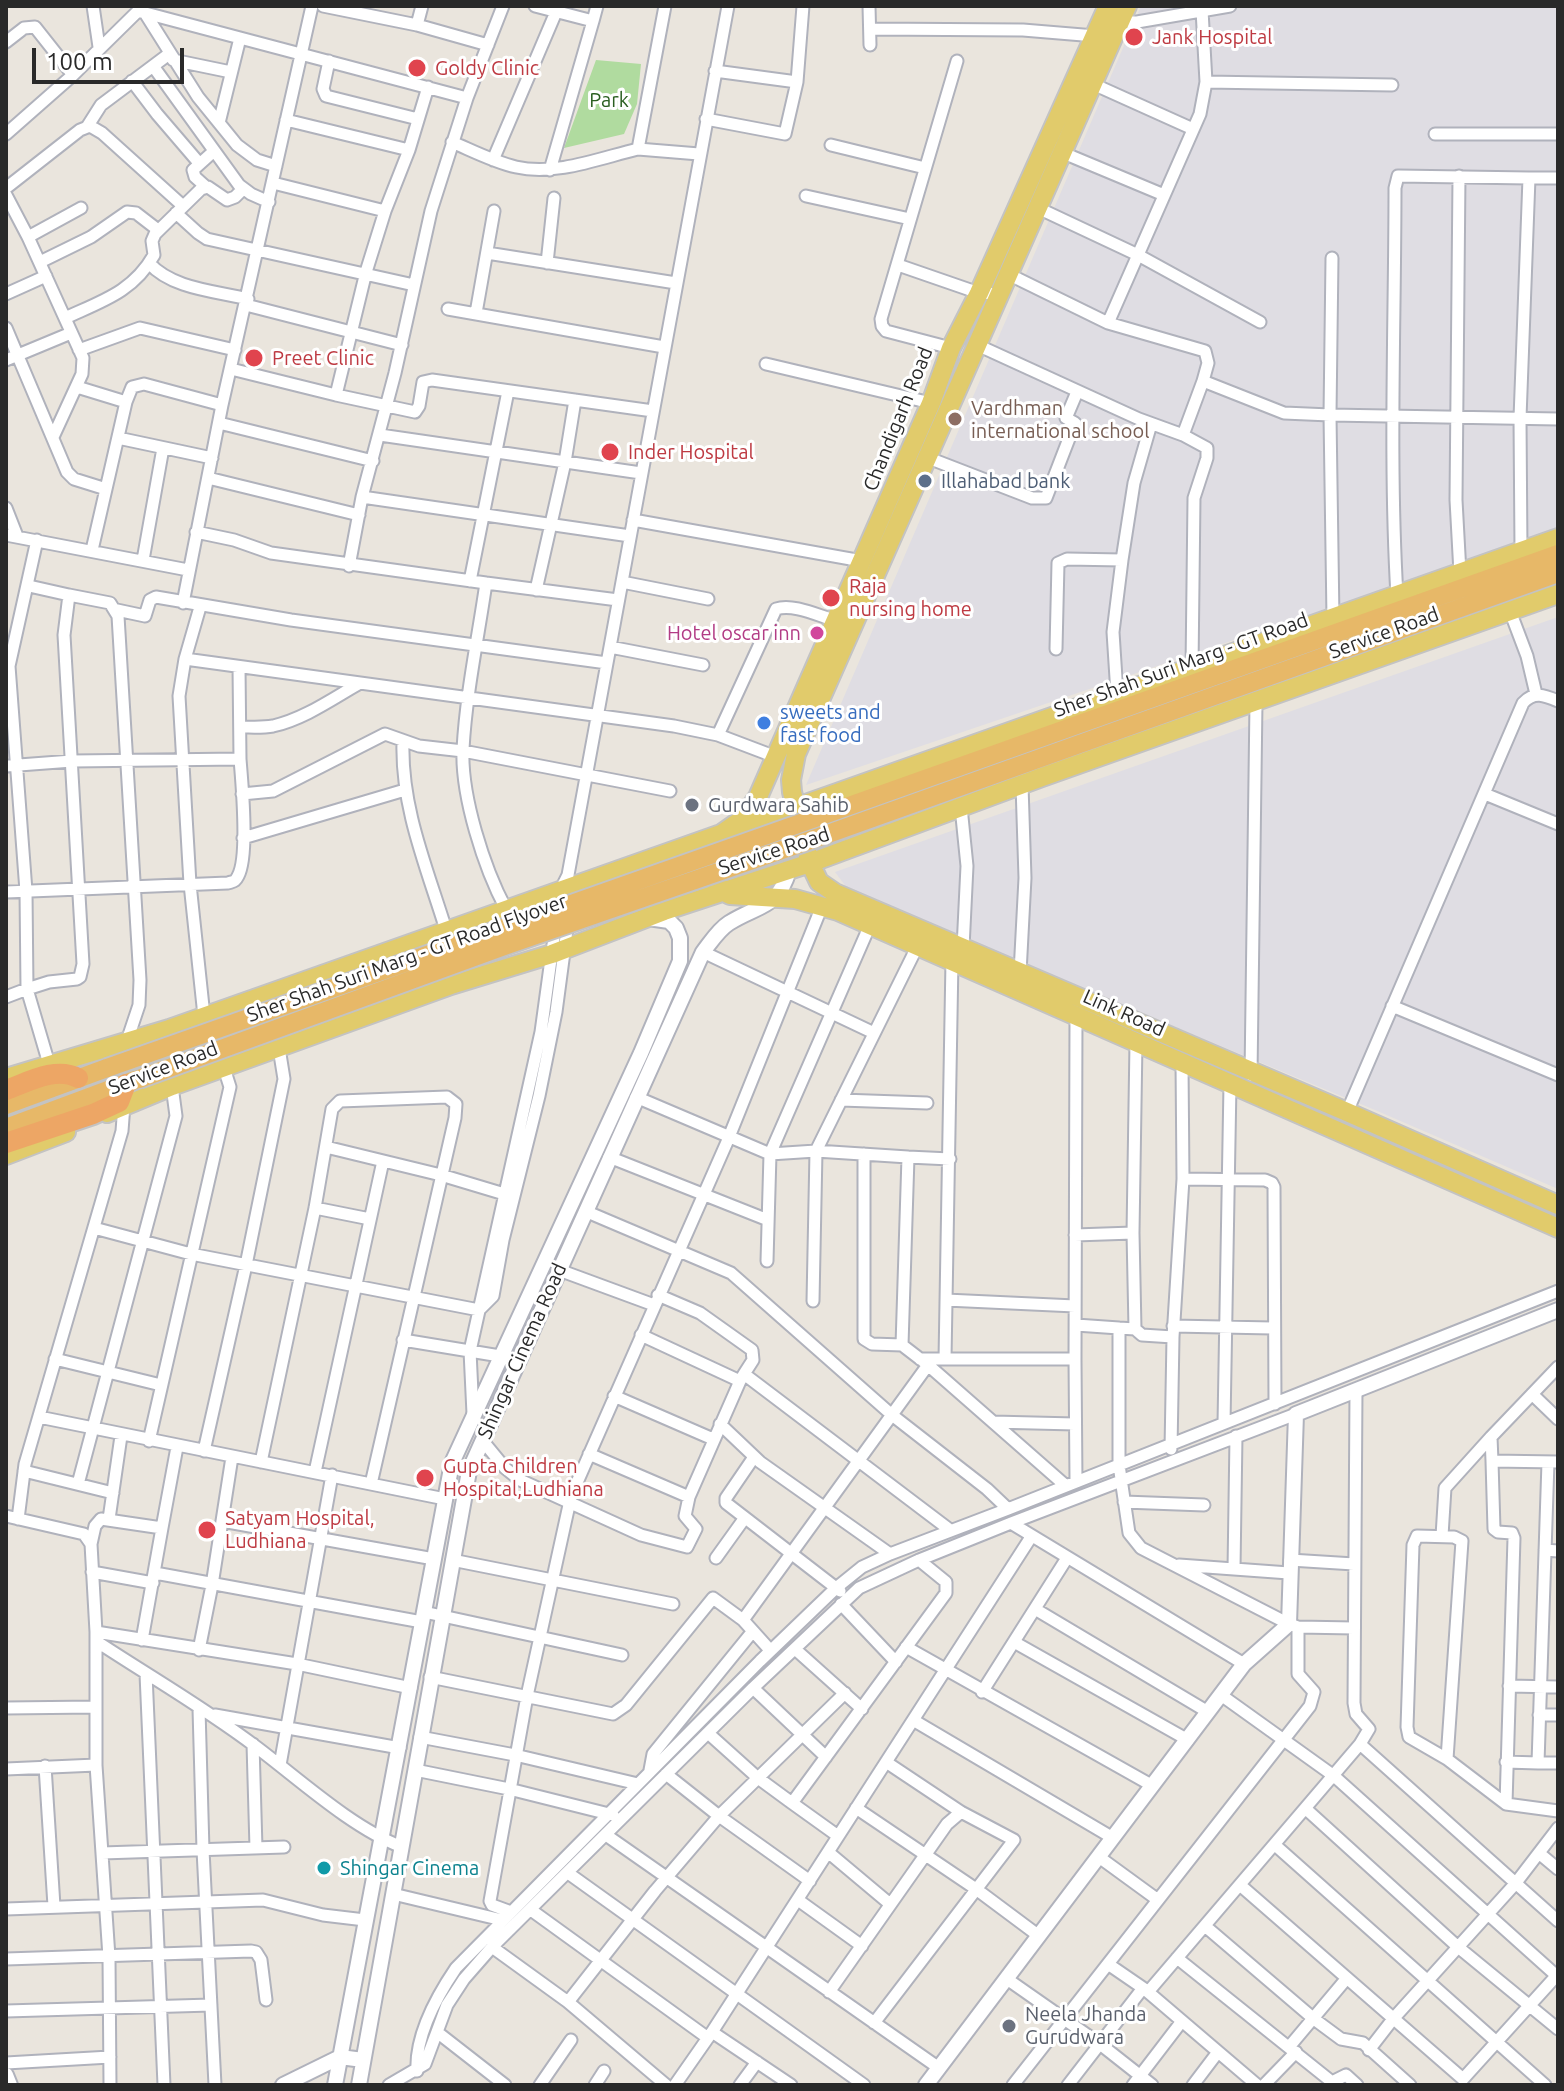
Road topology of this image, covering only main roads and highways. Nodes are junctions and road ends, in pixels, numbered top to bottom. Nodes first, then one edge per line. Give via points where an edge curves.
1 (1110, 18) edge
2 (989, 293) junction
3 (1558, 538) edge
4 (1558, 554) edge
5 (1558, 573) edge
6 (1558, 594) edge
7 (795, 807) junction
8 (818, 817) joint
9 (825, 835) joint
10 (715, 836) junction
11 (810, 863) junction
12 (722, 891) junction
13 (957, 954) junction
14 (6, 1078) edge
15 (78, 1078) junction
16 (126, 1084) junction
17 (6, 1090) edge
18 (6, 1105) edge
19 (6, 1128) edge
20 (6, 1143) edge
21 (6, 1155) edge
22 (1558, 1205) edge
23 (1558, 1228) edge

1 - 2 main road, Chandigarh Road
1 - 2 main road, Chandigarh Road via 1093,84 1008,274
2 - 7 main road, Chandigarh Road via 975,344 796,754 791,780
2 - 10 main road, Chandigarh Road via 951,348 751,810
3 - 7 main road, Service Road
4 - 8 highway, Sher Shah Suri Marg - GT Road
5 - 9 highway, Sher Shah Suri Marg - GT Road
6 - 11 main road, Service Road
7 - 10 main road, Service Road
7 - 11 main road, Link Road
8 - 15 highway, Sher Shah Suri Marg - GT Road Flyover, bridge
9 - 16 highway, Sher Shah Suri Marg - GT Road Flyover, bridge
10 - 12 main road via 707,844 707,860
10 - 14 main road, Service Road via 204,1016
11 - 12 main road, Service Road
11 - 13 main road, Link Road via 825,888
12 - 13 main road, Link Road via 822,906 918,945
12 - 21 main road, Service Road via 172,1086
13 - 22 main road, Link Road via 1020,973
13 - 23 main road, Link Road via 1076,1016
15 - 17 highway via 53,1074
15 - 18 highway, Sher Shah Suri Marg - GT Road Flyover
16 - 19 highway, Sher Shah Suri Marg - GT Road Flyover
16 - 20 highway via 119,1102

